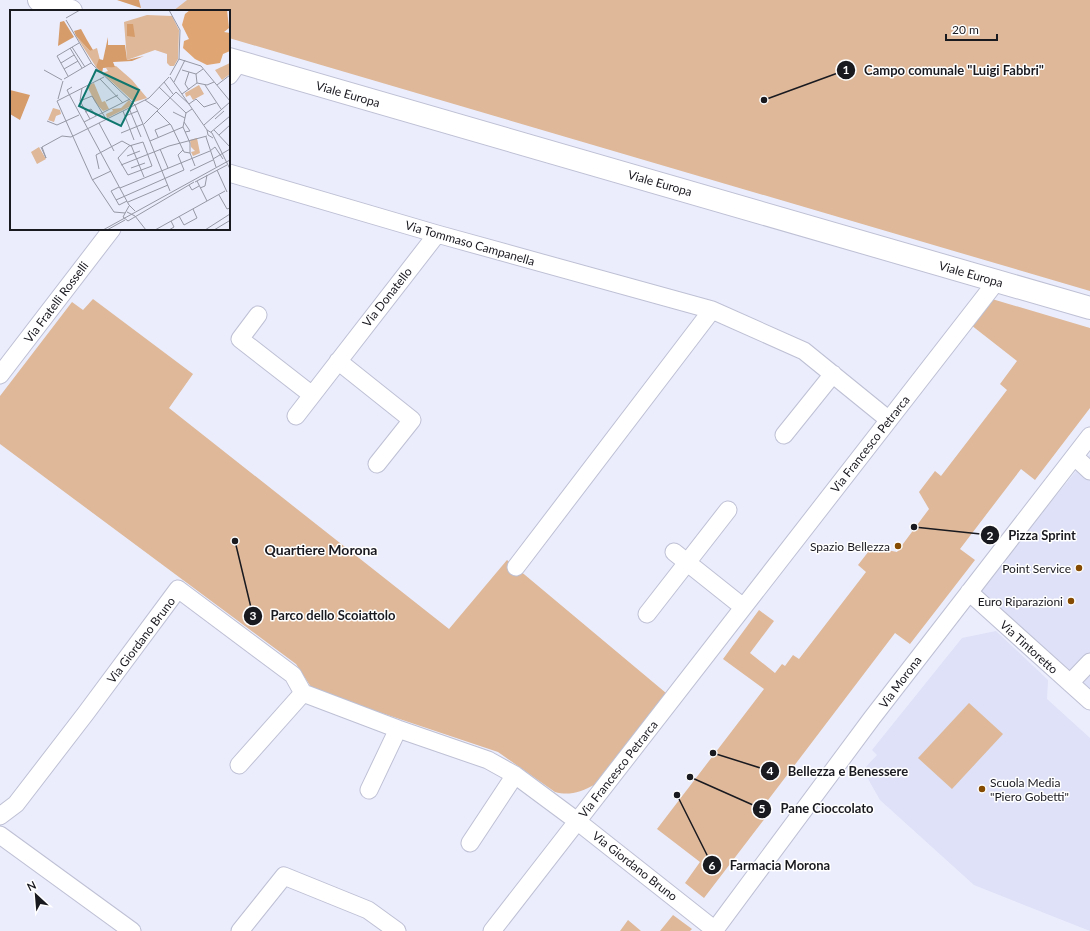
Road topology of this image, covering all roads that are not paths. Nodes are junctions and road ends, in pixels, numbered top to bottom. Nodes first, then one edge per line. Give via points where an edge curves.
1 (39, 0) edge
2 (68, 10) edge
3 (232, 66) edge
4 (230, 173) edge
5 (111, 230) edge
6 (437, 234) junction
7 (996, 282) junction
8 (1090, 308) edge
9 (712, 310) junction
10 (258, 315) dead end
11 (338, 361) junction
12 (833, 374) junction
13 (0, 375) edge
14 (312, 395) junction
15 (296, 416) dead end
16 (889, 420) junction
17 (784, 435) dead end
18 (1090, 436) edge
19 (1074, 457) junction
20 (377, 464) dead end
21 (1090, 471) edge
22 (728, 510) dead end
23 (674, 552) dead end
24 (687, 563) junction
25 (516, 567) dead end
26 (968, 592) junction
27 (744, 607) junction
28 (647, 614) dead end
29 (1090, 662) edge
30 (1070, 683) junction
31 (303, 692) junction
32 (1090, 701) edge
33 (398, 729) junction
34 (239, 765) dead end
35 (514, 776) junction
36 (369, 790) dead end
37 (0, 816) edge
38 (577, 821) junction
39 (0, 835) edge
40 (470, 843) dead end
41 (715, 930) edge
42 (132, 931) edge
43 (240, 931) edge
44 (397, 931) edge
45 (492, 931) edge

1 - 2 main road
3 - 7 main road, Viale Europa via 606,167
4 - 6 street, Via Tommaso Campanella
5 - 13 street, Via Fratelli Rosselli
6 - 9 street, Via Tommaso Campanella
6 - 11 street, Via Donatello
7 - 8 main road, Viale Europa
7 - 16 street, Via Francesco Petrarca
9 - 12 street, Via Tommaso Campanella via 804,351
9 - 25 street
10 - 14 street via 240,339
11 - 14 street, Via Donatello
11 - 20 street via 412,420
12 - 16 street, Via Tommaso Campanella
12 - 17 street
14 - 15 street, Via Donatello
16 - 27 street, Via Francesco Petrarca
18 - 19 street, Via Morona
19 - 21 street
19 - 26 street, Via Morona
22 - 24 street
23 - 24 street
24 - 27 street
24 - 28 street
26 - 30 street, Via Tintoretto
26 - 41 street, Via Morona
27 - 38 street, Via Francesco Petrarca
29 - 30 street
30 - 32 street, Via Tintoretto
31 - 33 street, Via Giordano Bruno
31 - 34 street
31 - 37 street, Via Giordano Bruno via 293,675 178,590 16,804
33 - 35 street, Via Giordano Bruno via 488,760
33 - 36 street
35 - 38 street, Via Giordano Bruno
35 - 40 street
38 - 41 street, Via Giordano Bruno
38 - 45 street, Via Francesco Petrarca
39 - 42 street
43 - 44 street via 284,876 368,910

